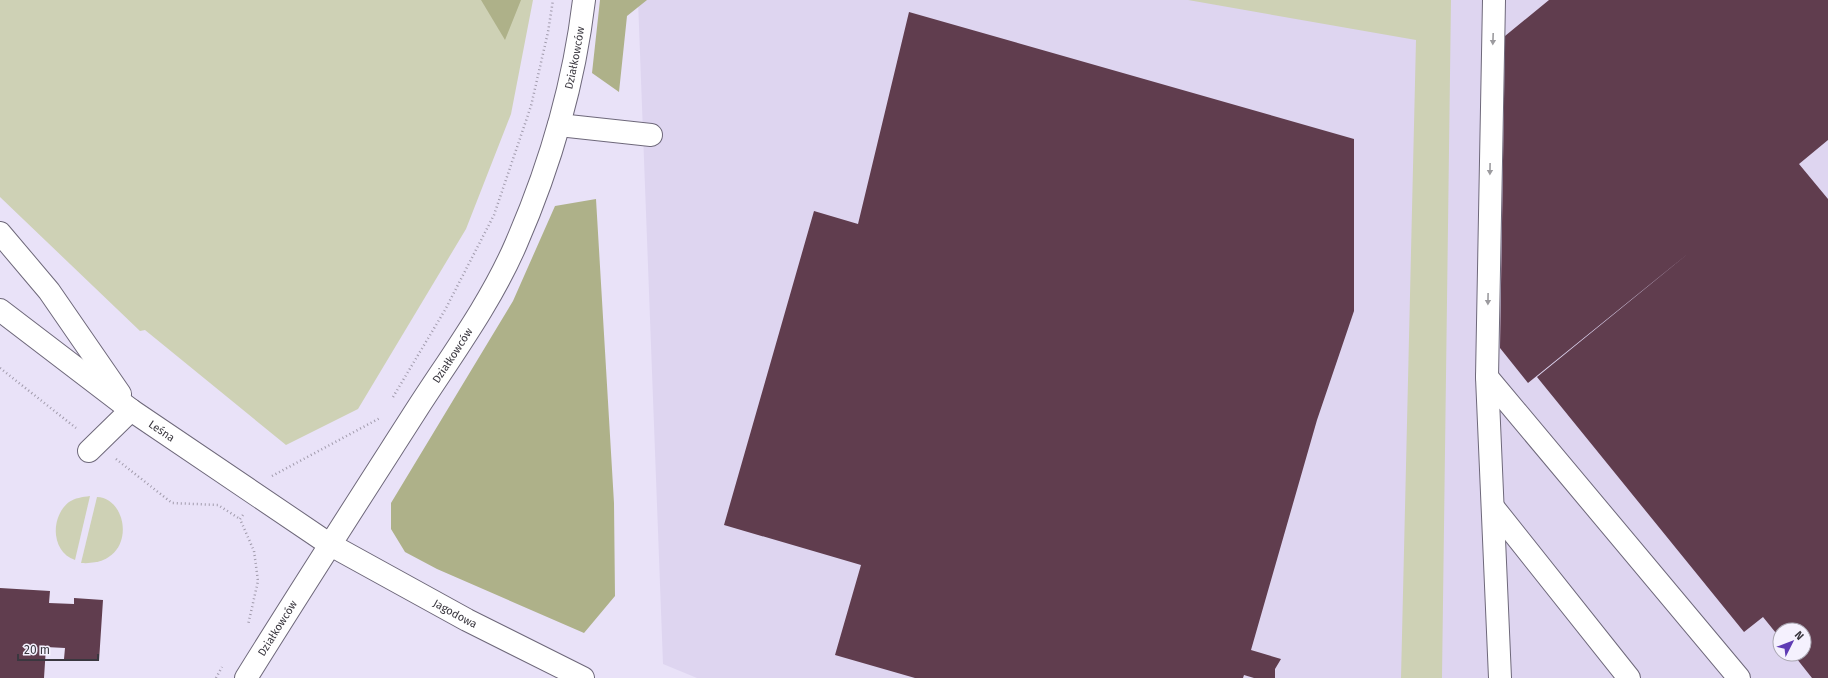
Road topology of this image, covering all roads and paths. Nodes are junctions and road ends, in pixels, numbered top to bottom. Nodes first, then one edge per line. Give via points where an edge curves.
1 (553, 0) edge
2 (584, 0) edge
3 (1494, 0) edge
4 (559, 125) junction
5 (651, 135) dead end
6 (0, 233) edge
7 (0, 310) edge
8 (1487, 377) junction
9 (392, 398) dead end
10 (131, 410) junction
11 (384, 412) dead end
12 (89, 451) dead end
13 (257, 494) junction
14 (1493, 507) junction
15 (329, 544) junction
16 (244, 631) dead end
17 (224, 665) dead end
18 (216, 678) edge
19 (246, 678) edge
20 (583, 678) edge
21 (1500, 678) edge
22 (1629, 678) edge
23 (1739, 678) edge

1 - 9 path via 532,106 494,215 445,310
2 - 4 street, Działkowców via 574,68
3 -> 8 street
4 - 5 street
4 - 15 street, Działkowców via 515,245 487,299
6 - 10 street via 49,291
7 - 10 street, Leśna
8 - 14 street
8 - 23 street
10 - 12 street
10 - 13 street, Leśna
11 - 13 path via 380,419 273,474
13 - 15 street, Leśna
13 - 16 path via 240,519 254,551 258,581 248,625
14 - 21 street
14 - 22 street
15 - 19 street, Działkowców
15 - 20 street, Jagodowa via 467,620
17 - 18 path

